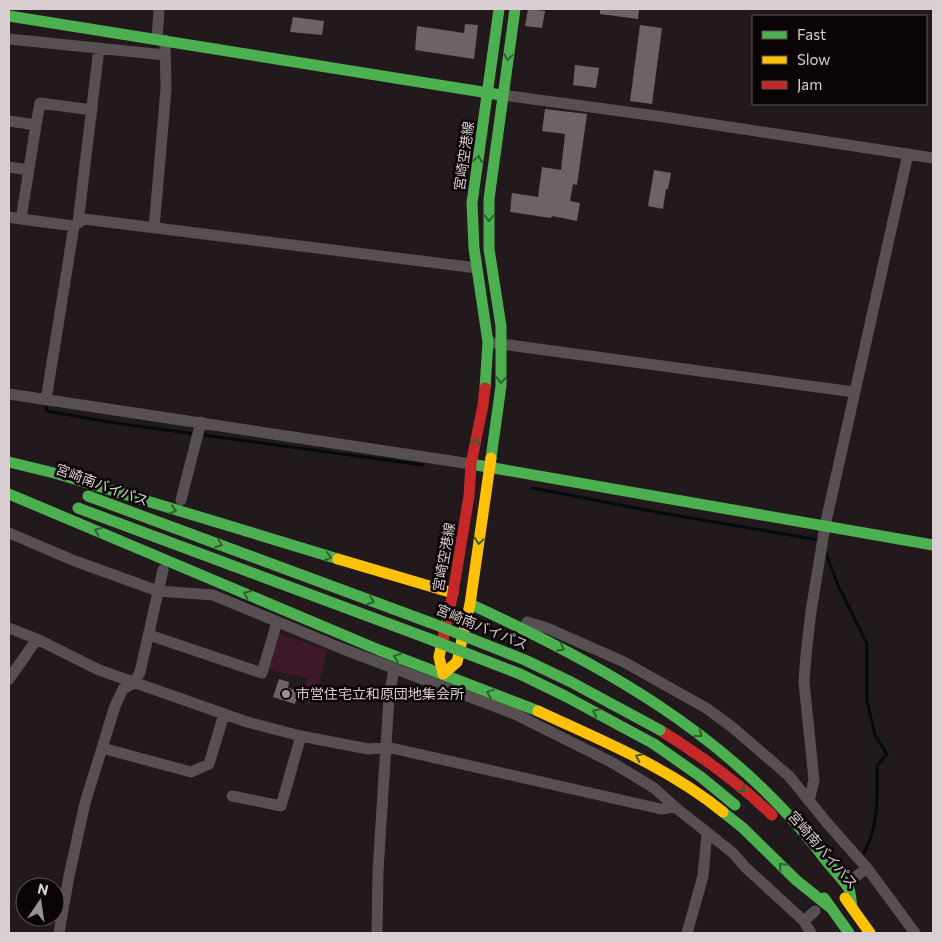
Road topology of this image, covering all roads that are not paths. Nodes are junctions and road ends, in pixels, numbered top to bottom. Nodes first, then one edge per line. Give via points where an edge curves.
1 (159, 9) edge
2 (500, 9) edge
3 (515, 9) edge
4 (9, 16) edge
5 (9, 39) edge
6 (161, 40) junction
7 (99, 48) junction
8 (165, 55) junction
9 (488, 92) junction
10 (503, 96) junction
11 (92, 110) junction
12 (9, 121) edge
13 (36, 125) junction
14 (908, 154) junction
15 (933, 158) edge
16 (9, 167) edge
17 (29, 170) junction
18 (9, 217) edge
19 (21, 219) junction
20 (76, 225) junction
21 (154, 228) junction
22 (477, 268) junction
23 (488, 342) junction
24 (502, 344) junction
25 (854, 392) junction
26 (9, 394) edge
27 (46, 400) junction
28 (201, 422) junction
29 (9, 462) edge
30 (471, 464) junction
31 (9, 467) edge
32 (489, 468) junction
33 (9, 483) edge
34 (9, 494) edge
35 (45, 497) dead end
36 (181, 500) dead end
37 (64, 503) dead end
38 (825, 526) junction
39 (9, 533) edge
40 (933, 544) edge
41 (457, 568) junction
42 (163, 570) dead end
43 (474, 572) junction
44 (158, 591) junction
45 (453, 594) junction
46 (470, 604) junction
47 (277, 622) junction
48 (9, 628) edge
49 (149, 635) junction
50 (37, 639) junction
51 (394, 668) junction
52 (443, 674) junction
53 (9, 679) edge
54 (134, 683) junction
55 (706, 708) junction
56 (224, 714) junction
57 (696, 720) dead end
58 (301, 736) junction
59 (387, 747) junction
60 (102, 748) junction
61 (660, 776) dead end
62 (654, 788) junction
63 (232, 796) dead end
64 (809, 801) junction
65 (675, 807) junction
66 (743, 811) dead end
67 (707, 833) junction
68 (800, 868) dead end
69 (866, 868) junction
70 (854, 878) dead end
71 (852, 908) junction
72 (832, 909) junction
73 (815, 912) dead end
74 (804, 921) junction
75 (60, 933) edge
76 (377, 933) edge
77 (687, 933) edge
78 (811, 933) edge
79 (849, 933) edge
80 (870, 933) edge
81 (915, 933) edge

1 - 6 street
2 - 9 main road, 宮崎空港線
3 -> 10 main road
4 - 6 main road
5 - 7 street
6 - 8 street
6 - 9 main road
7 - 8 street
7 - 11 street
8 - 21 street via 166,90
9 - 10 main road
22 -> 9 main road, 宮崎空港線 via 472,203
10 - 14 street
10 -> 24 main road via 488,231
11 - 13 street via 40,103
11 - 20 street
12 - 13 street
13 - 17 street
14 - 15 street
14 - 25 street
16 - 17 street
17 - 19 street
18 - 19 street
19 - 20 street
20 - 21 street via 84,219
20 - 27 street
21 - 22 street
22 - 23 main road, 宮崎空港線
23 - 24 street
30 -> 23 main road, 宮崎空港線 via 485,391
24 - 25 street
24 -> 32 main road via 501,386
25 - 38 street
26 - 27 street
27 - 28 street
28 - 30 street
28 - 36 street
29 -> 45 main road
30 - 32 main road
30 - 41 main road, 宮崎空港線 via 470,496
31 -> 71 main road, 宮崎南バイパス, bridge via 434,624 571,682 685,745 761,804 797,840
32 - 38 main road
32 -> 43 main road
33 - 35 main road
52 -> 34 main road via 318,625
66 -> 37 main road, bridge via 654,744 512,671
38 - 40 main road
38 - 64 street via 804,682 814,780
39 - 44 street
41 - 43 main road
41 - 45 main road, 宮崎空港線
42 - 44 street
43 - 46 main road
44 - 47 street via 213,595
44 - 49 street
45 - 52 main road, 宮崎空港線 via 439,657
46 - 52 main road via 457,662
46 - 55 street via 547,628 624,662
46 -> 71 main road via 614,676 710,742 761,786 802,830 850,889
47 - 49 street via 262,673
47 - 51 street
48 - 50 street
49 - 54 street
50 - 53 street
50 - 54 street via 99,670
51 - 59 street via 388,698
51 - 62 street via 515,714 613,763
72 -> 52 main road via 710,801 650,763 528,707
54 - 56 street
54 - 60 street via 123,689
55 - 57 street
55 - 64 street via 789,776
56 - 58 street
56 - 60 street via 209,764 191,772
58 - 59 street via 368,749
58 - 63 street via 282,806
59 - 65 street via 660,809
59 - 76 street
60 - 75 street via 85,803
61 - 62 street
62 - 65 street
64 - 69 street
65 - 67 street
67 - 74 street via 733,853
67 - 77 street via 703,876
68 - 72 main road
69 - 70 street
69 - 81 street
71 - 80 main road, 宮崎南バイパス
72 - 79 main road
73 - 74 street
74 - 78 street

